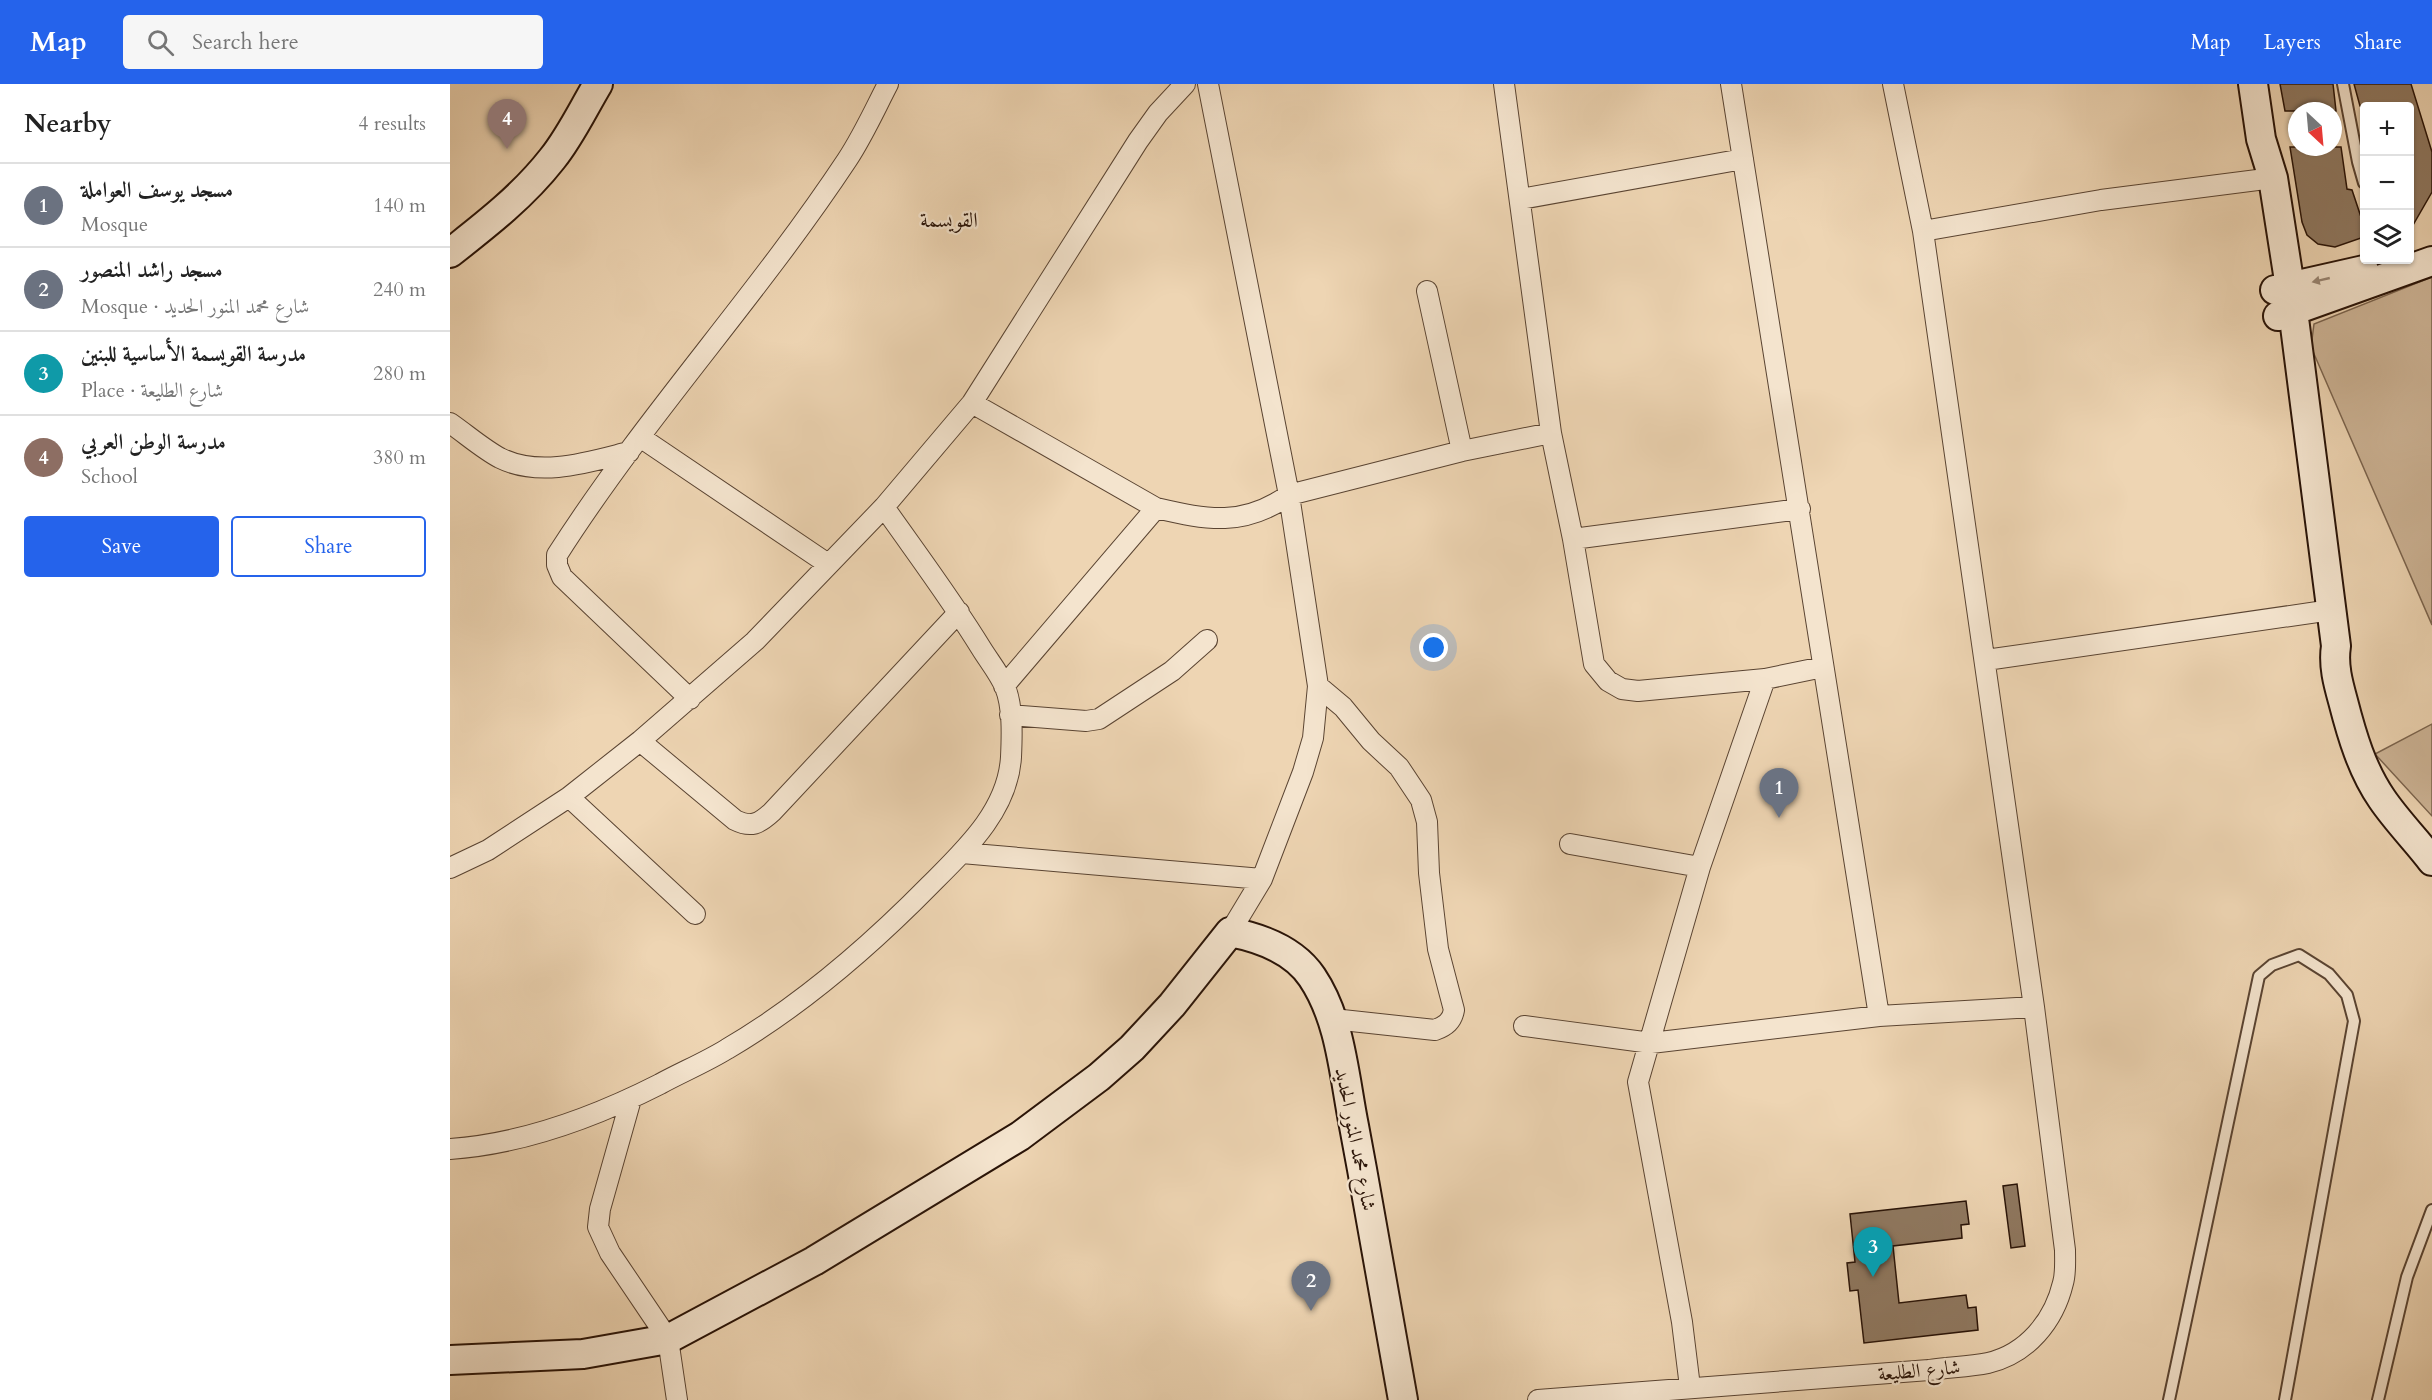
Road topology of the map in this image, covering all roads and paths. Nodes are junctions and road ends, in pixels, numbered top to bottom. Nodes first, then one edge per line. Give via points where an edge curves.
1 (598, 84) edge
2 (888, 84) edge
3 (1185, 84) edge
4 (1208, 84) edge
5 (1504, 84) edge
6 (1731, 84) edge
7 (1893, 84) edge
8 (2253, 84) edge
9 (2343, 84) edge
10 (1743, 159) junction
11 (2360, 169) edge
12 (2267, 178) junction
13 (1521, 199) junction
14 (1923, 231) junction
15 (2432, 247) edge
16 (450, 253) edge
17 (2414, 253) edge
18 (2432, 261) edge
19 (2387, 264) edge
20 (1427, 291) dead end
21 (2284, 301) junction
22 (972, 403) junction
23 (450, 423) edge
24 (1551, 433) junction
25 (635, 444) junction
26 (1462, 451) junction
27 (1289, 495) junction
28 (884, 507) junction
29 (1156, 508) junction
30 (1800, 509) junction
31 (1572, 539) junction
32 (828, 564) junction
33 (2324, 610) junction
34 (959, 612) junction
35 (1207, 640) dead end
36 (1986, 660) junction
37 (1824, 667) junction
38 (1765, 679) junction
39 (1318, 686) junction
40 (1004, 687) junction
41 (690, 699) junction
42 (1010, 715) junction
43 (640, 741) junction
44 (569, 797) junction
45 (1570, 844) dead end
46 (962, 853) junction
47 (2432, 861) edge
48 (1700, 867) junction
49 (450, 868) edge
50 (1262, 879) junction
51 (695, 914) dead end
52 (1230, 932) junction
53 (2034, 1006) junction
54 (1879, 1016) junction
55 (1333, 1019) junction
56 (1524, 1026) dead end
57 (1651, 1043) junction
58 (631, 1098) junction
59 (450, 1149) edge
60 (2432, 1210) edge
61 (669, 1339) junction
62 (450, 1360) edge
63 (1690, 1387) junction
64 (1548, 1399) edge
65 (678, 1400) edge
66 (1403, 1400) edge
67 (2169, 1400) edge
68 (2285, 1400) edge
69 (2378, 1400) edge

1 - 16 street via 553,158 522,193
2 - 25 street via 848,158
3 - 22 street via 1138,141
4 - 27 street
5 - 13 street
6 - 10 street
7 - 14 street
8 - 12 street
9 - 11 lane
10 - 13 street
10 - 30 street
12 - 14 street via 2102,200
12 - 21 street
13 - 24 street
14 - 36 street
15 - 17 street
18 - 21 street
19 -> 21 street
20 - 26 street
21 - 33 street via 2293,442
22 - 28 street
22 - 29 street
23 - 25 street via 500,458 521,466 590,462
24 - 26 street
24 - 31 street
25 - 32 street
25 - 41 street via 557,555 557,565 562,577
26 - 27 street
27 - 29 street via 1251,515 1225,518
27 - 39 street
28 - 32 street
28 - 34 street
29 - 40 street
30 - 31 street
30 - 37 street
31 - 38 street via 1593,664 1608,681 1622,689 1638,691
32 - 41 street via 755,641
33 - 36 street
33 - 47 street via 2326,649 2334,660 2352,739 2382,799
34 - 40 street
34 - 43 street via 772,813 753,825 735,820
35 - 42 street via 1172,671 1100,718 1086,721
36 - 53 street
37 - 38 street
37 - 54 street
38 - 48 street
39 - 50 street via 1310,750
39 - 55 street via 1399,767 1421,800 1427,822 1438,949 1455,1010 1448,1023 1435,1030
40 - 42 street
41 - 43 street
42 - 46 street via 1008,778 995,811
43 - 44 street
44 - 49 street via 488,850
44 - 51 street
45 - 48 street
46 - 50 street
46 - 58 street via 855,956 803,998 727,1050
48 - 57 street
50 - 52 street
52 - 55 street, شارع محمد المنور الحديد via 1257,938 1293,958 1312,977
52 - 61 street via 1132,1048 1020,1137 814,1261
53 - 54 street
53 - 63 street, شارع الطليعة via 2065,1251 2064,1281 2039,1334 2019,1350 1990,1362
54 - 57 street
55 - 66 street, شارع محمد المنور الحديد
56 - 57 street
57 - 63 street via 1638,1083 1682,1322
58 - 59 street via 551,1129
58 - 61 street via 598,1227 609,1253
60 - 69 lane via 2407,1277
61 - 62 street via 583,1354
61 - 65 street
63 - 64 street, شارع الطليعة
67 - 68 lane via 2259,976 2272,964 2299,955 2329,974 2347,995 2354,1021

